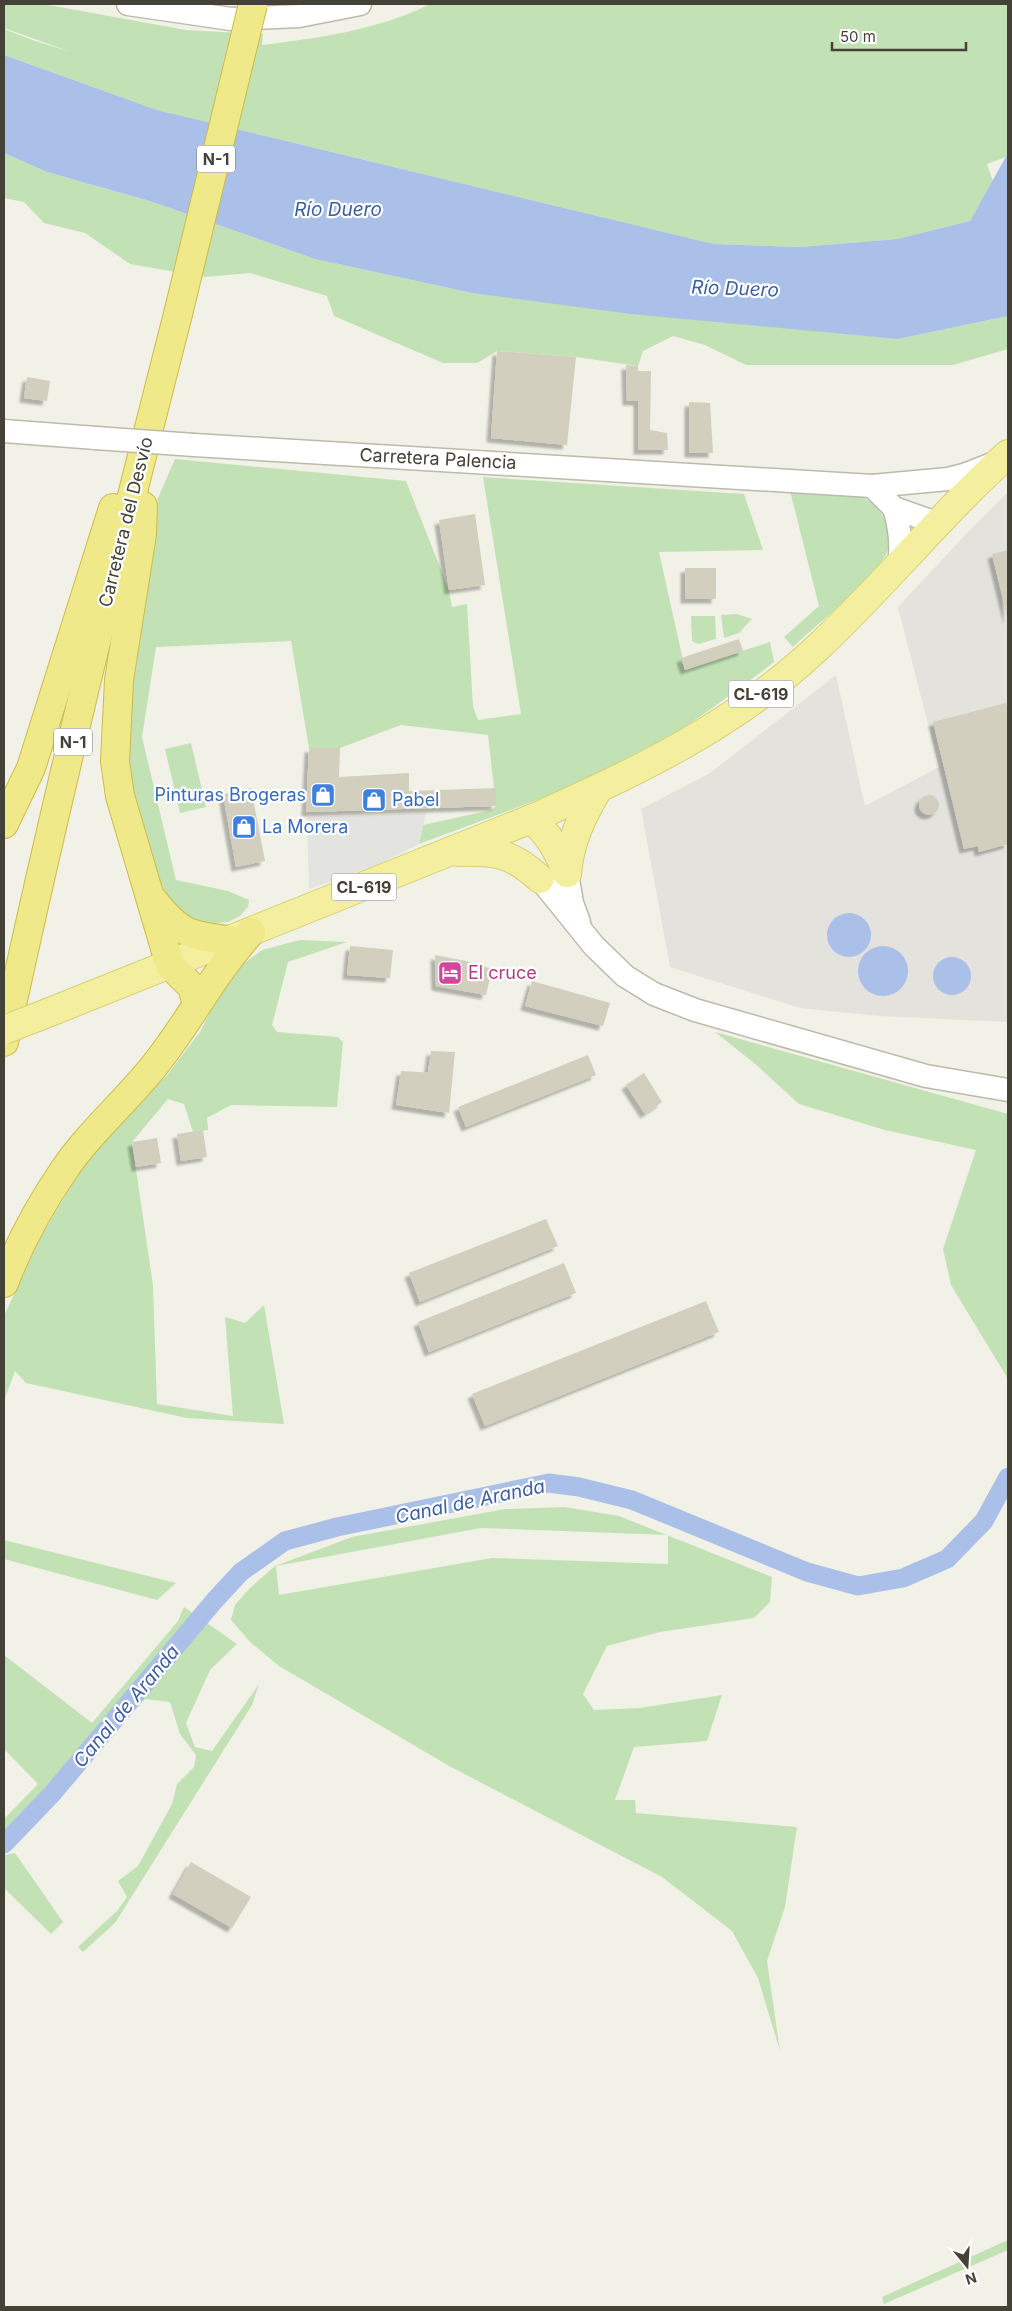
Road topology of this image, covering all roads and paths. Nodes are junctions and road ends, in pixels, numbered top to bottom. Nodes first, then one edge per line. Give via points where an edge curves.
1 (128, 4) edge
2 (254, 4) edge
3 (360, 4) edge
4 (148, 430) junction
5 (4, 431) edge
6 (1005, 457) edge
7 (908, 483) junction
8 (872, 486) junction
9 (894, 508) junction
10 (939, 524) junction
11 (900, 566) junction
12 (598, 789) junction
13 (531, 819) junction
14 (4, 824) edge
15 (450, 852) junction
16 (566, 872) junction
17 (540, 879) junction
18 (149, 894) junction
19 (582, 930) junction
20 (240, 936) junction
21 (170, 965) junction
22 (197, 1004) junction
23 (4, 1030) edge
24 (4, 1042) edge
25 (1008, 1090) edge
26 (4, 1284) edge

1 - 3 street via 231,19 299,16
2 - 4 highway, Carretera del Desvío / N-1, bridge
4 - 14 highway, N-1 via 108,520 31,768
4 - 18 highway, N-1 via 142,534 119,680 116,761 120,796
4 - 24 highway, Carretera del Desvío / N-1
5 - 8 street, Carretera Palencia, bridge
6 - 7 street, Carretera Palencia via 964,475
6 - 10 main road, CL-619
7 - 8 street, Carretera Palencia
7 - 10 street
8 - 9 street
9 - 10 street
9 - 11 street via 902,547
10 - 11 main road, CL-619
11 - 12 main road, CL-619 via 815,650 742,708 679,748
12 - 13 main road, CL-619
12 - 16 main road via 576,829
13 - 15 main road, CL-619
13 - 16 main road via 555,846
13 - 17 main road via 530,857
15 - 17 main road via 489,851 523,864
15 - 20 main road, CL-619
16 - 19 street
17 - 19 street
18 - 20 highway via 174,925 198,937
18 - 21 highway, N-1
19 - 25 street via 625,976 654,994 694,1010 926,1076
20 - 21 main road, CL-619
20 - 22 highway
21 - 22 highway, N-1 via 192,986
21 - 23 main road, CL-619, bridge
22 - 26 highway via 157,1062 64,1169 16,1252

